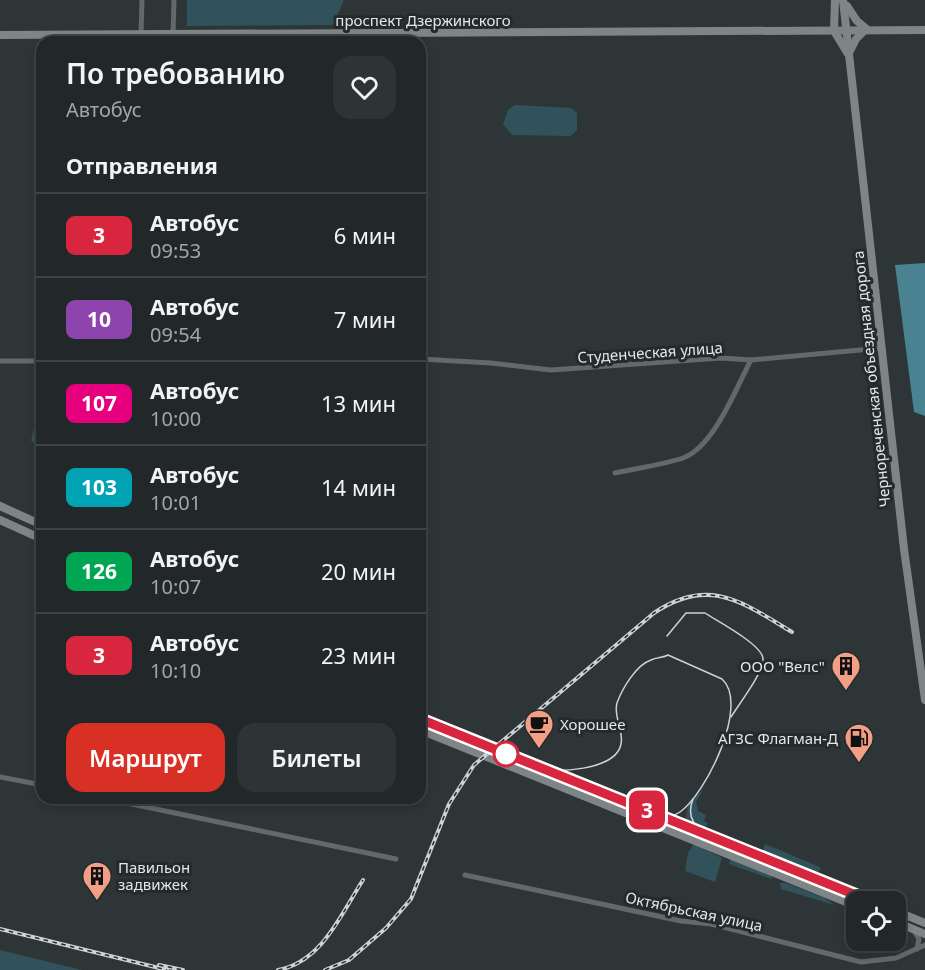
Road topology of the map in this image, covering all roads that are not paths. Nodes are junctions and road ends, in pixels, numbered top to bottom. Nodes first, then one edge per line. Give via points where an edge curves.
1 (142, 0) edge
2 (174, 0) edge
3 (835, 0) edge
4 (843, 0) edge
5 (833, 15) junction
6 (867, 30) junction
7 (925, 30) edge
8 (821, 31) junction
9 (834, 31) junction
10 (847, 31) junction
11 (0, 35) edge
12 (141, 35) junction
13 (173, 35) junction
14 (849, 56) junction
15 (882, 348) junction
16 (426, 359) edge
17 (751, 360) junction
18 (0, 361) edge
19 (36, 361) edge
20 (615, 473) dead end
21 (0, 506) edge
22 (0, 520) edge
23 (36, 522) edge
24 (36, 536) edge
25 (925, 700) edge
26 (426, 721) edge
27 (426, 732) edge
28 (0, 777) edge
29 (36, 784) edge
30 (151, 804) edge
31 (396, 859) dead end
32 (465, 875) dead end
33 (846, 891) edge
34 (846, 902) edge
35 (906, 915) edge
36 (925, 922) edge
37 (906, 926) edge
38 (912, 928) junction
39 (925, 934) edge
40 (925, 945) edge
41 (917, 949) junction

1 - 12 street
2 - 13 street
3 - 5 main road
4 - 6 main road
4 - 10 main road, Чернореченская объездная дорога
5 - 8 main road
5 - 9 main road
6 - 7 main road, проспект Дзержинского
6 - 10 main road, проспект Дзержинского
6 - 14 main road via 853,43
8 - 9 main road, проспект Дзержинского
8 - 13 main road, проспект Дзержинского
9 - 10 main road, проспект Дзержинского
9 - 14 main road
10 - 14 main road, Чернореченская объездная дорога
11 - 12 main road, проспект Дзержинского
12 - 13 main road, проспект Дзержинского
14 - 15 main road, Чернореченская объездная дорога
15 - 17 street, Студенческая улица
15 - 25 main road, Чернореченская объездная дорога
16 - 17 street, Студенческая улица via 551,370 721,358
17 - 20 street via 701,447 684,458
18 - 19 street
21 - 23 main road
22 - 24 main road
26 - 33 main road
27 - 34 main road
28 - 29 street
30 - 31 street
32 - 41 street, Октябрьская улица via 711,924 861,962 890,959
35 - 36 main road
37 - 38 main road
38 - 39 main road
38 - 41 street via 919,939
40 - 41 street, Октябрьская улица

